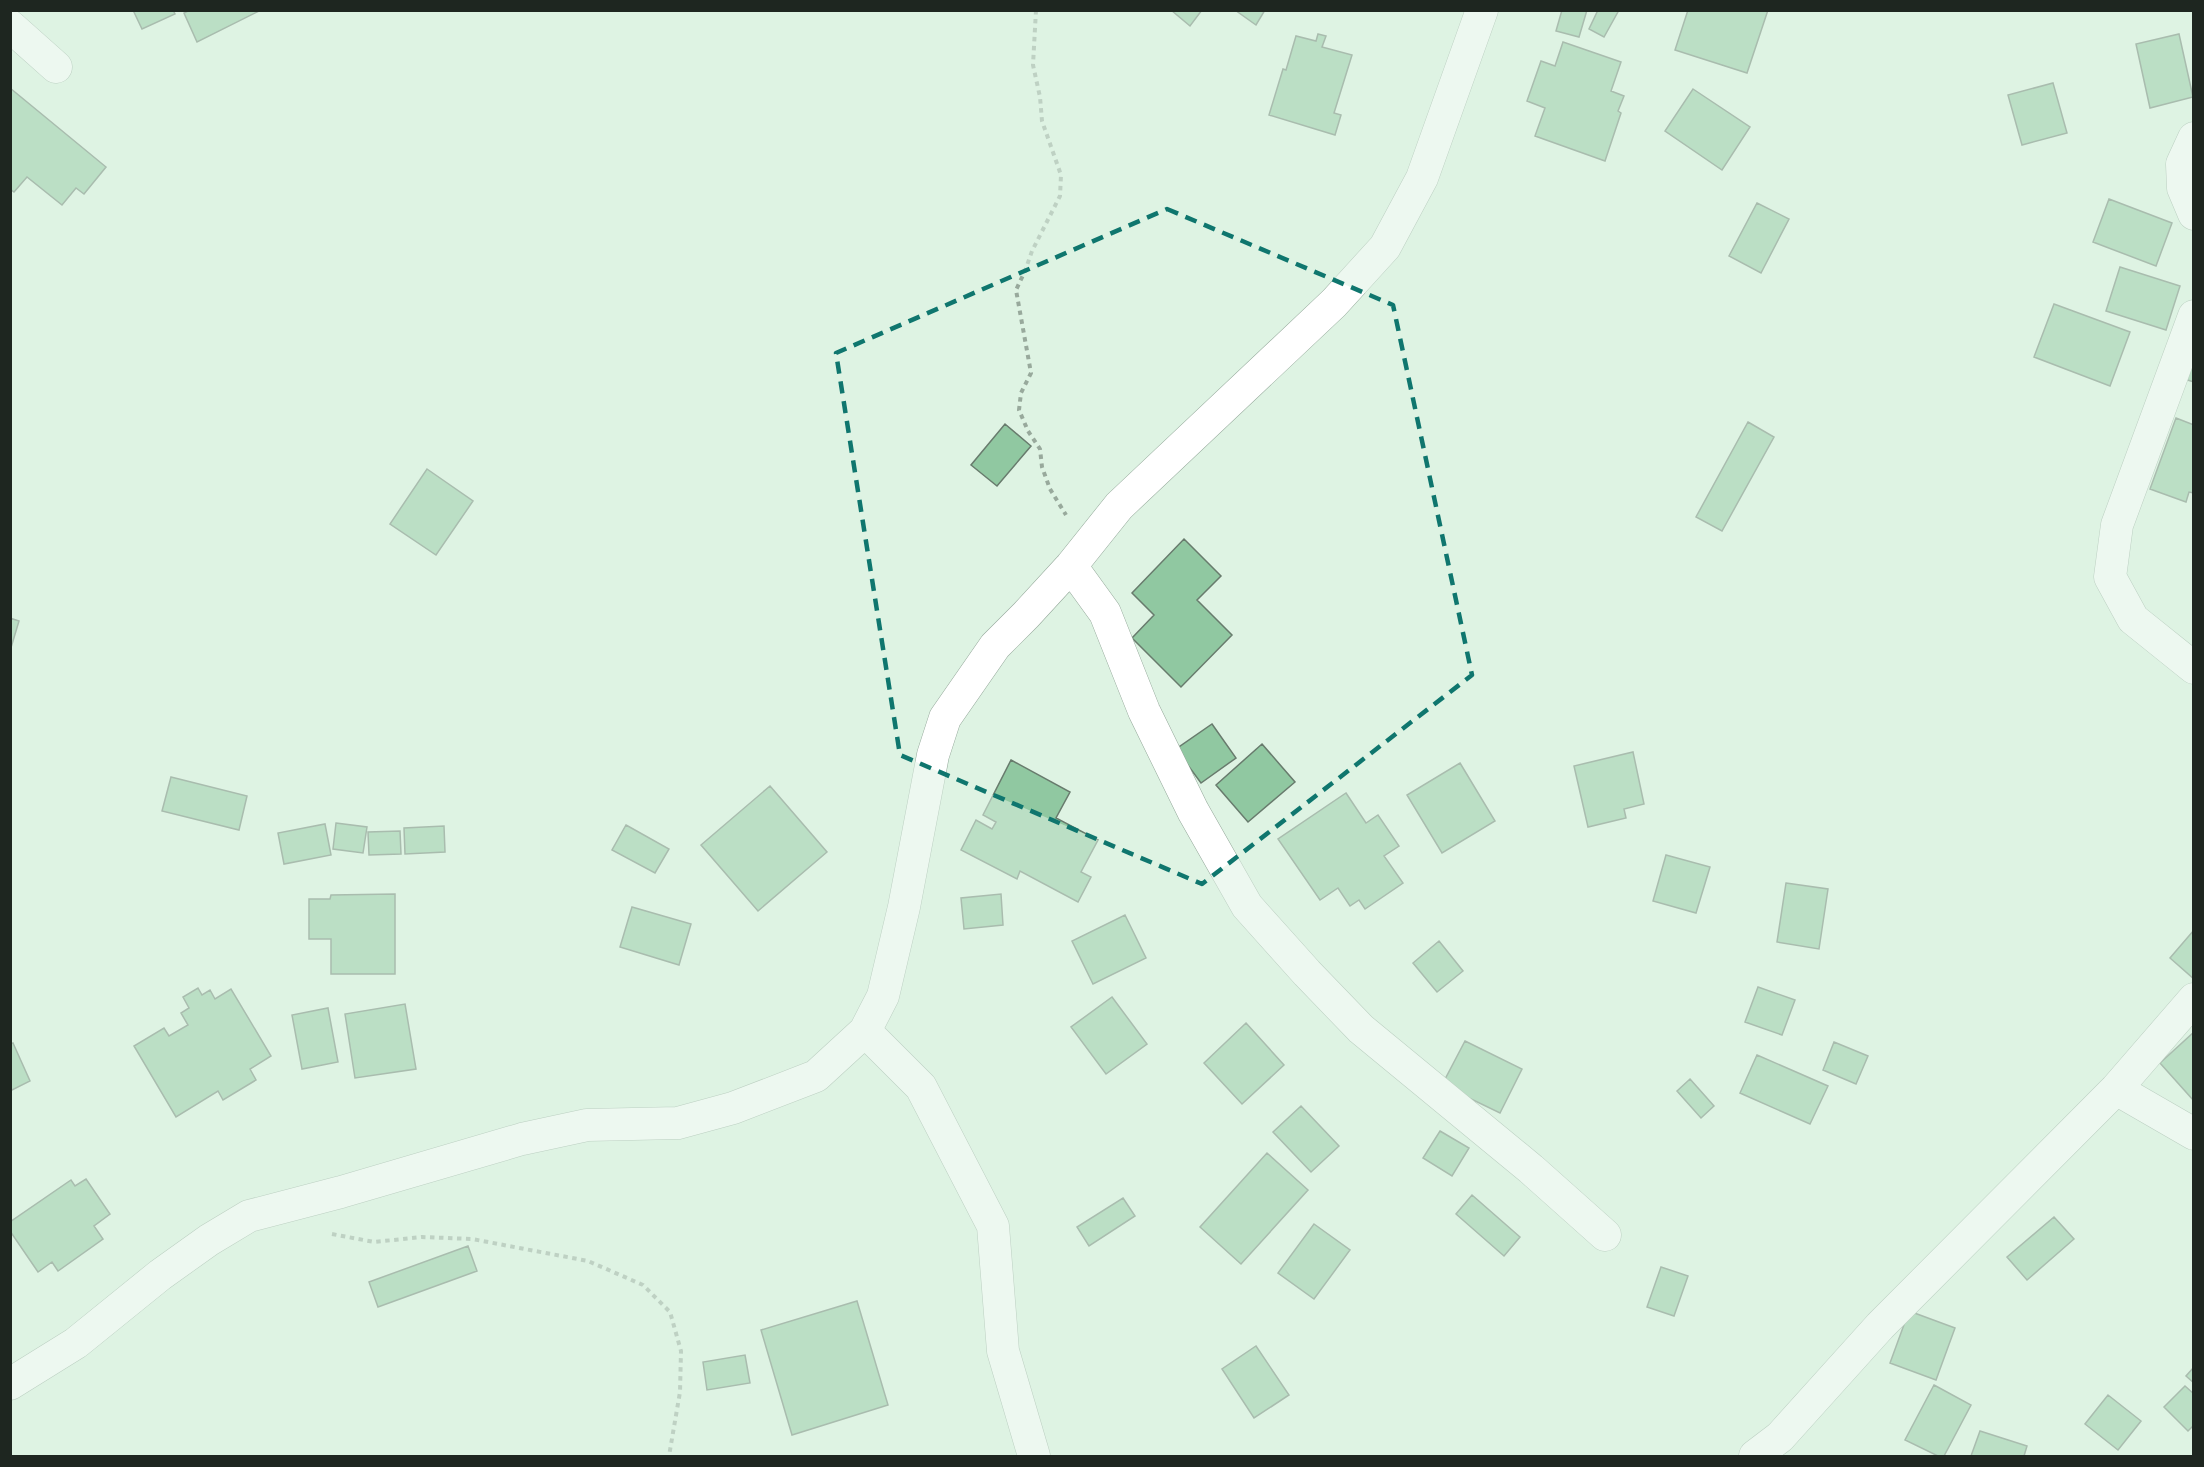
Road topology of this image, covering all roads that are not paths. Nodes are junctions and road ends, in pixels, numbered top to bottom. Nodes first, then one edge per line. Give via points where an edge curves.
1 (1482, 10) edge
2 (10, 26) edge
3 (56, 67) dead end
4 (2193, 138) edge
5 (2193, 214) edge
6 (2193, 316) edge
7 (1071, 566) junction
8 (2193, 668) edge
9 (2193, 999) edge
10 (865, 1031) junction
11 (2116, 1089) junction
12 (2193, 1134) edge
13 (1605, 1235) dead end
14 (10, 1384) edge
15 (1034, 1456) edge
16 (1755, 1456) edge

1 - 7 street via 1422,178 1385,248 1334,303 1119,506
2 - 3 street
4 - 5 street via 2182,164 2183,188
6 - 8 street via 2117,525 2110,577 2133,619
7 - 10 street via 995,646 945,718 933,754 883,996
7 - 13 street via 1105,613 1144,711 1193,811 1247,906 1361,1029
9 - 11 street
10 - 14 street via 816,1076 733,1108 678,1124 587,1125 522,1139 249,1216 160,1275 76,1343
10 - 15 street via 921,1087 993,1226 1003,1352
11 - 12 street
11 - 16 street via 1880,1326 1780,1437

